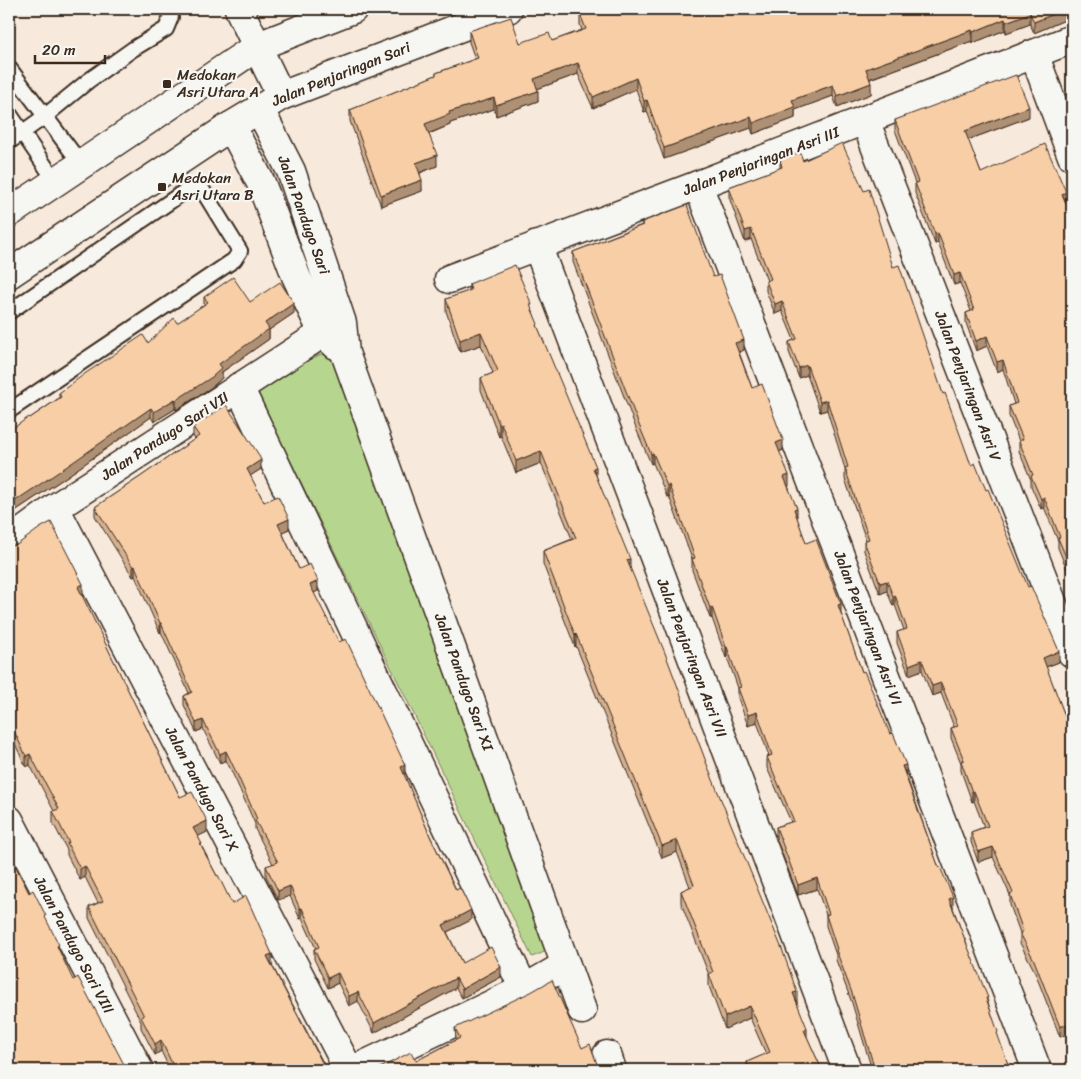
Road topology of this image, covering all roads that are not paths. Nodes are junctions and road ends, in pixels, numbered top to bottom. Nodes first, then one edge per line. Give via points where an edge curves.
1 (169, 9) edge
2 (239, 9) edge
3 (353, 9) edge
4 (508, 9) edge
5 (1072, 39) edge
6 (258, 46) junction
7 (1034, 54) junction
8 (9, 68) edge
9 (270, 102) junction
10 (9, 113) edge
11 (44, 117) junction
12 (865, 120) junction
13 (231, 126) junction
14 (22, 132) junction
15 (9, 142) edge
16 (1072, 156) edge
17 (81, 164) junction
18 (56, 182) junction
19 (698, 185) junction
20 (9, 213) edge
21 (537, 245) junction
22 (9, 274) edge
23 (449, 279) dead end
24 (9, 312) edge
25 (333, 328) junction
26 (239, 387) junction
27 (9, 411) edge
28 (55, 508) junction
29 (9, 542) edge
30 (1072, 652) edge
31 (9, 820) edge
32 (566, 965) junction
33 (524, 989) junction
34 (582, 1010) dead end
35 (140, 1070) edge
36 (350, 1070) edge
37 (354, 1070) edge
38 (847, 1070) edge
39 (1037, 1070) edge

1 - 11 lane via 171,17 166,29 88,81
2 - 6 street, Jalan Pandugo Sari
3 - 6 street
4 - 9 street, Jalan Penjaringan Sari
5 - 7 street, Jalan Penjaringan Asri III
6 - 9 street, Jalan Pandugo Sari
6 - 17 street
7 - 12 street, Jalan Penjaringan Asri III
7 - 16 street
8 - 11 lane
9 - 13 street, Jalan Penjaringan Sari
9 - 25 street, Jalan Pandugo Sari
10 - 14 lane
11 - 14 lane
11 - 17 lane
12 - 19 street, Jalan Penjaringan Asri III
12 - 30 street, Jalan Penjaringan Asri V
13 - 22 street, Jalan Penjaringan Sari
13 - 25 street, Jalan Pandugo Sari via 260,183 296,276
14 - 15 lane
14 - 18 lane
17 - 18 street
18 - 20 street
19 - 21 street, Jalan Penjaringan Asri III
19 - 39 street, Jalan Penjaringan Asri VI
21 - 23 street, Jalan Penjaringan Asri III
21 - 38 street, Jalan Penjaringan Asri VII
24 - 27 lane via 191,187 200,186 240,251 234,260
25 - 26 street, Jalan Pandugo Sari VII
25 - 32 street, Jalan Pandugo Sari XI via 345,353
26 - 28 street, Jalan Pandugo Sari VII
26 - 33 street
28 - 29 street, Jalan Pandugo Sari VII
28 - 36 street, Jalan Pandugo Sari X
31 - 35 street, Jalan Pandugo Sari VIII
32 - 33 street
32 - 34 street, Jalan Pandugo Sari XI
33 - 37 street

